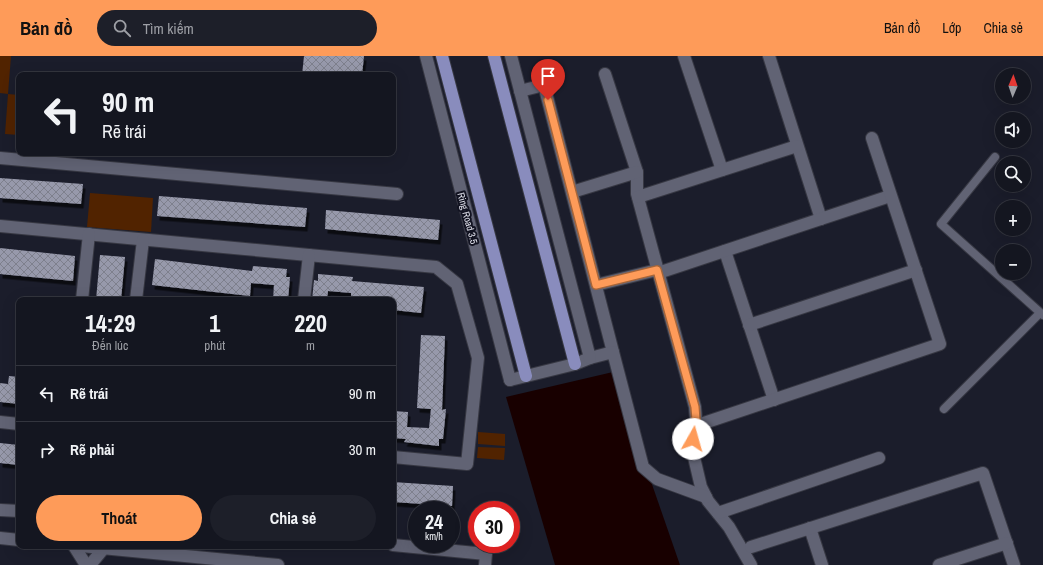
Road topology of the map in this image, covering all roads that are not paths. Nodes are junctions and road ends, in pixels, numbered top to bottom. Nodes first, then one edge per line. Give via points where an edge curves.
1 (426, 56) edge
2 (442, 56) edge
3 (494, 56) edge
4 (511, 56) edge
5 (684, 56) edge
6 (769, 56) edge
7 (605, 74) dead end
8 (520, 91) junction
9 (872, 138) dead end
10 (797, 146) junction
11 (994, 156) dead end
12 (0, 158) edge
13 (722, 170) junction
14 (637, 172) junction
15 (572, 192) junction
16 (398, 194) dead end
17 (890, 196) junction
18 (638, 197) junction
19 (821, 219) junction
20 (0, 226) edge
21 (89, 234) junction
22 (143, 240) junction
23 (725, 251) junction
24 (310, 255) junction
25 (916, 270) junction
26 (658, 272) junction
27 (596, 285) junction
28 (82, 297) edge
29 (136, 297) edge
30 (304, 297) edge
31 (1042, 314) edge
32 (749, 325) junction
33 (613, 352) junction
34 (590, 358) junction
35 (575, 364) junction
36 (526, 376) junction
37 (774, 400) junction
38 (944, 409) dead end
39 (0, 422) edge
40 (16, 424) edge
41 (695, 426) junction
42 (396, 457) edge
43 (879, 458) dead end
44 (706, 497) junction
45 (0, 510) edge
46 (16, 511) edge
47 (718, 513) junction
48 (810, 528) junction
49 (0, 538) edge
50 (16, 540) edge
51 (1007, 543) junction
52 (396, 545) edge
53 (751, 547) dead end
54 (76, 549) edge
55 (102, 549) edge
56 (123, 549) edge
57 (86, 565) edge
58 (90, 565) edge
59 (278, 565) edge
60 (485, 565) edge
61 (751, 565) edge
62 (822, 565) edge
63 (939, 565) edge
64 (1014, 565) edge

1 - 36 street, Ring Road 3.5 via 510,380
2 - 36 main road, Ring Road 3.5
3 - 35 main road
4 - 8 street
5 - 13 street
6 - 10 street
7 - 14 street
8 - 15 street via 544,85
8 - 34 street
9 - 17 street
10 - 13 street
10 - 19 street
11 - 31 lane via 941,224
12 - 16 street
13 - 18 street
14 - 15 street
14 - 18 street
15 - 27 street
17 - 19 street
17 - 25 street
18 - 26 street
19 - 23 street
20 - 21 street
21 - 22 street
21 - 28 street
22 - 24 street
22 - 29 street
23 - 26 street
23 - 32 street
24 - 30 street
24 - 42 street via 436,267 457,284 478,358 467,464
25 - 32 street
25 - 37 street via 940,344
26 - 27 street
26 - 41 street via 695,407
27 - 33 street
31 - 38 lane
32 - 37 street
33 - 34 street
33 - 44 street via 643,467 657,479
34 - 35 street
35 - 36 street
37 - 41 street
39 - 40 street
41 - 44 street via 693,453 696,472
43 - 47 street
44 - 47 street
45 - 46 street
47 - 61 street via 729,526
48 - 51 street via 984,473
48 - 53 street
48 - 62 street
49 - 50 street
51 - 63 street
51 - 64 street
52 - 60 street via 486,554
54 - 57 street
55 - 58 street
56 - 59 street

